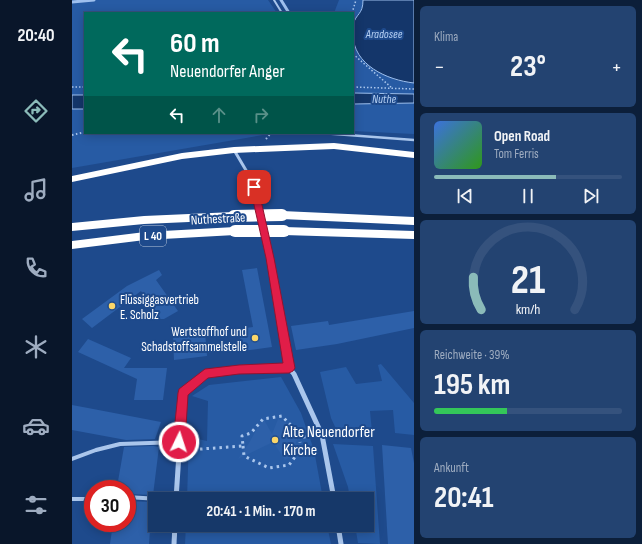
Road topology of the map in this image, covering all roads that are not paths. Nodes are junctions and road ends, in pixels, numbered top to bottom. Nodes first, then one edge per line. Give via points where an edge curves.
1 (274, 0) edge
2 (281, 12) edge
3 (334, 134) edge
4 (414, 140) edge
5 (234, 150) junction
6 (414, 155) edge
7 (72, 179) edge
8 (414, 221) edge
9 (72, 227) edge
10 (414, 235) edge
11 (72, 244) edge
12 (289, 368) junction
13 (179, 442) junction
14 (72, 459) edge
15 (176, 492) edge
16 (333, 492) edge
17 (136, 498) edge
18 (72, 499) edge
19 (84, 499) edge
20 (148, 499) edge
21 (175, 532) edge
22 (339, 532) edge
23 (174, 544) edge
24 (341, 544) edge

1 - 2 lane
3 - 4 lane
5 - 6 highway via 334,146
5 - 7 highway via 182,156
5 - 12 street via 250,177 257,196
8 - 9 highway, Nuthestraße / L 40, bridge via 282,215 144,220
10 - 11 highway, Nuthestraße / L 40, bridge via 235,231 145,236
12 - 13 street via 239,369 205,374 183,393
12 - 16 street via 322,436
13 - 14 lane via 120,444
13 - 15 street
17 - 20 lane
18 - 19 lane
21 - 23 street
22 - 24 street

